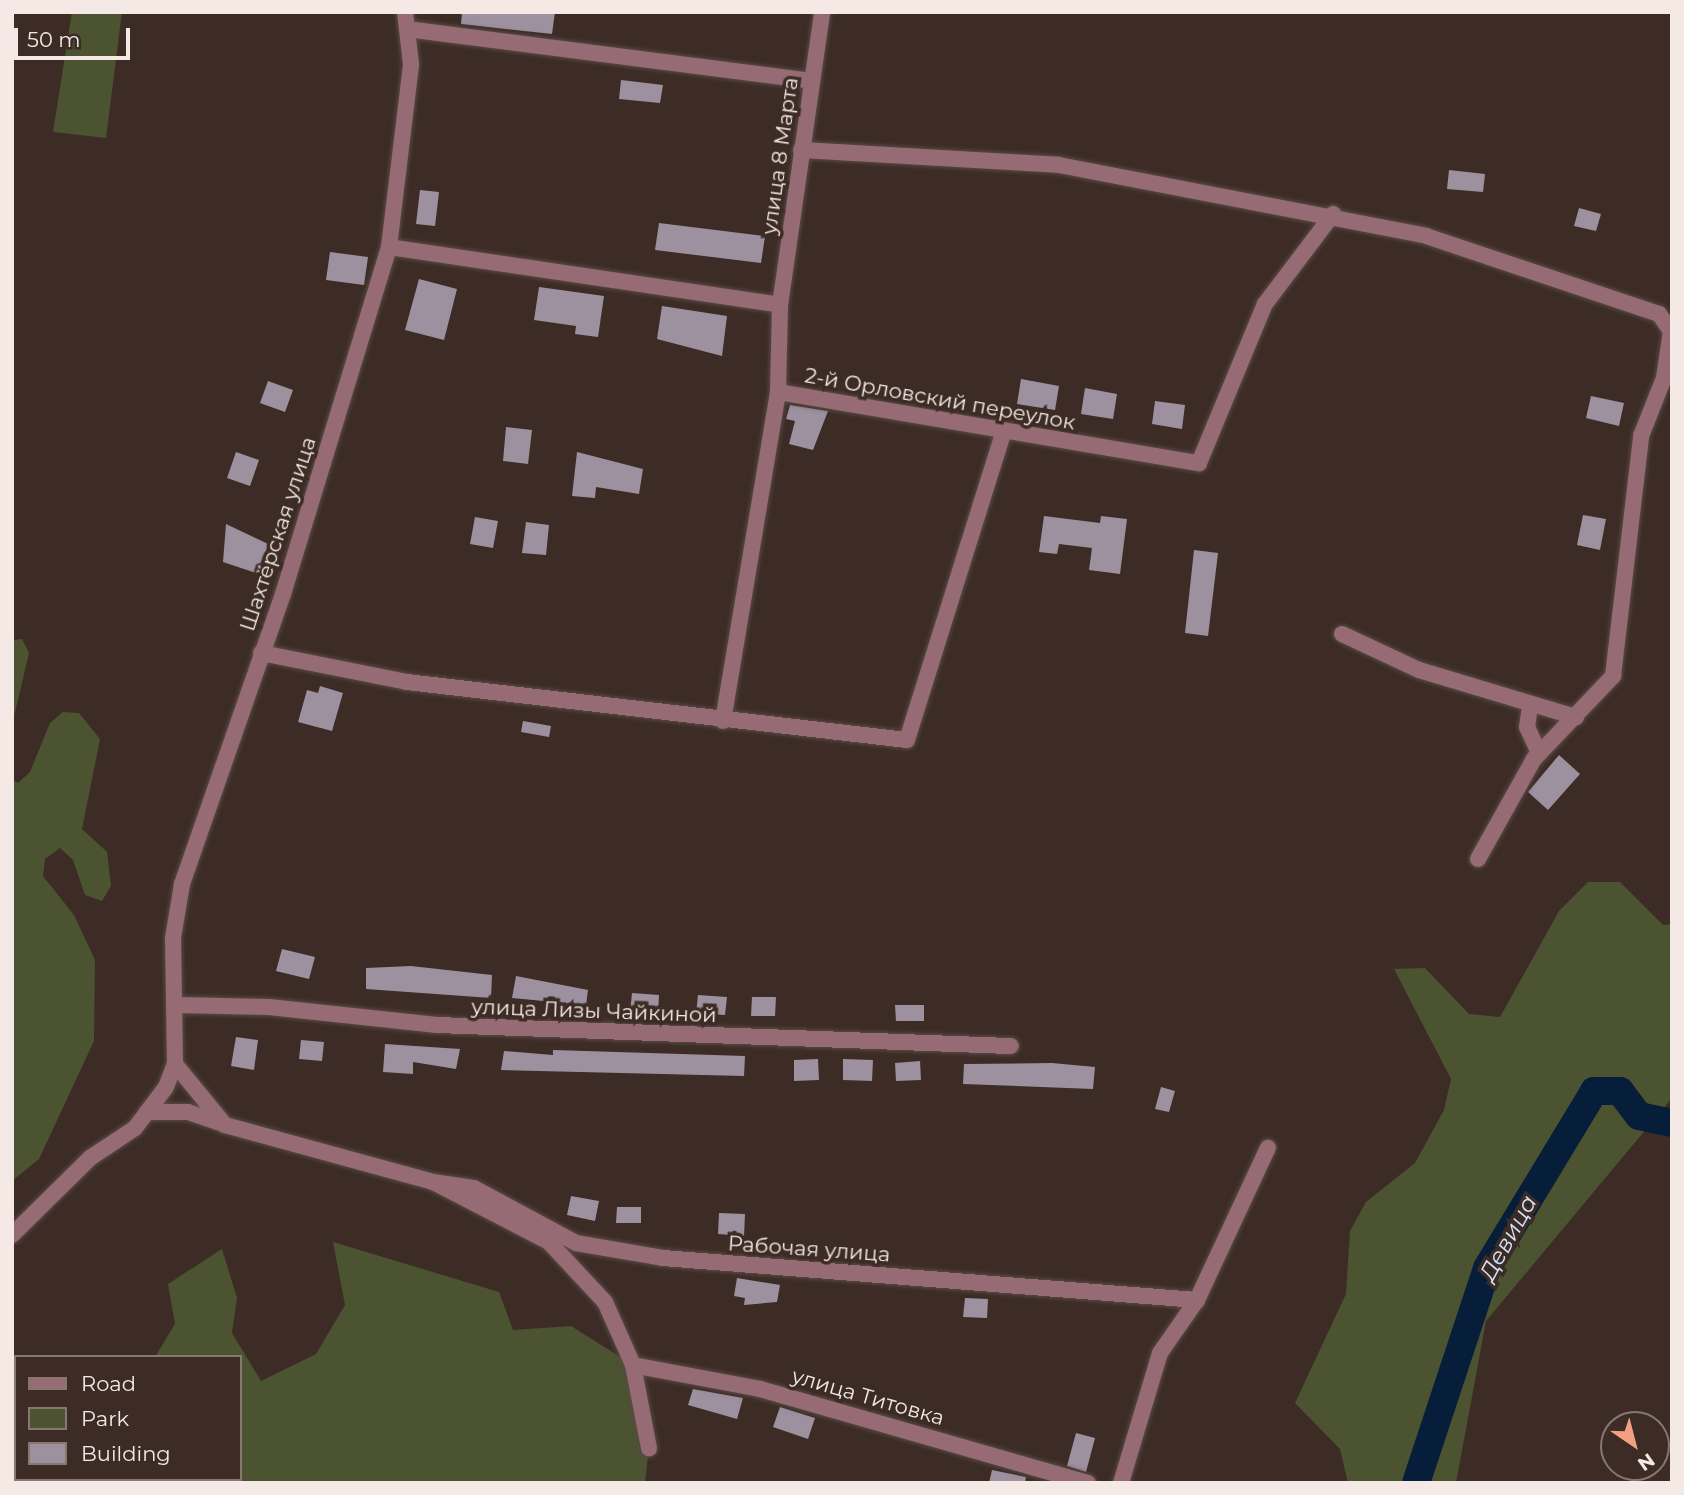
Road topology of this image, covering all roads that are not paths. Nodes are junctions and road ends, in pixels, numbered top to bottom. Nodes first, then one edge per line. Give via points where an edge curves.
1 (405, 12) edge
2 (822, 12) edge
3 (407, 29) junction
4 (812, 81) junction
5 (801, 150) junction
6 (1333, 214) junction
7 (389, 247) junction
8 (780, 305) junction
9 (1669, 321) edge
10 (1668, 377) edge
11 (778, 392) junction
12 (1004, 431) junction
13 (1342, 634) dead end
14 (261, 653) junction
15 (1530, 706) junction
16 (1576, 717) junction
17 (723, 721) junction
18 (1539, 753) junction
19 (1478, 859) dead end
20 (175, 1006) junction
21 (1011, 1046) dead end
22 (175, 1064) junction
23 (147, 1112) junction
24 (225, 1125) junction
25 (1268, 1148) dead end
26 (433, 1182) junction
27 (12, 1235) edge
28 (1198, 1300) junction
29 (633, 1365) junction
30 (649, 1448) dead end
31 (1088, 1483) edge
32 (1122, 1483) edge

1 - 3 street, Шахтёрская улица
2 - 4 street, улица 8 Марта
3 - 4 street
3 - 7 street, Шахтёрская улица via 411,64
4 - 5 street, улица 8 Марта
5 - 6 street via 1059,165
5 - 8 street, улица 8 Марта
6 - 9 street via 1438,240
6 - 12 street, 2-й Орловский переулок via 1265,304 1199,463
7 - 8 street
7 - 14 street, Шахтёрская улица
8 - 11 street, 2-й Орловский переулок
9 - 10 street
10 - 16 street via 1641,436 1614,676
11 - 12 street, 2-й Орловский переулок
11 - 17 street
12 - 17 street via 907,740
13 - 15 street via 1419,670
14 - 17 street via 407,682
14 - 20 street, Шахтёрская улица via 182,884 173,938
15 - 16 street
15 - 18 street via 1527,727
16 - 18 street
18 - 19 street
20 - 21 street, улица Лизы Чайкиной via 269,1007 451,1026
20 - 22 street, Шахтёрская улица
22 - 23 street
22 - 24 street
23 - 24 street via 188,1112
23 - 27 street via 38,1204
24 - 26 street
25 - 28 street
26 - 28 street, Рабочая улица via 474,1188 576,1243 663,1258
26 - 29 street via 549,1242 583,1271 605,1302
28 - 32 street via 1160,1353
29 - 30 street
29 - 31 street, улица Титовка via 760,1390

